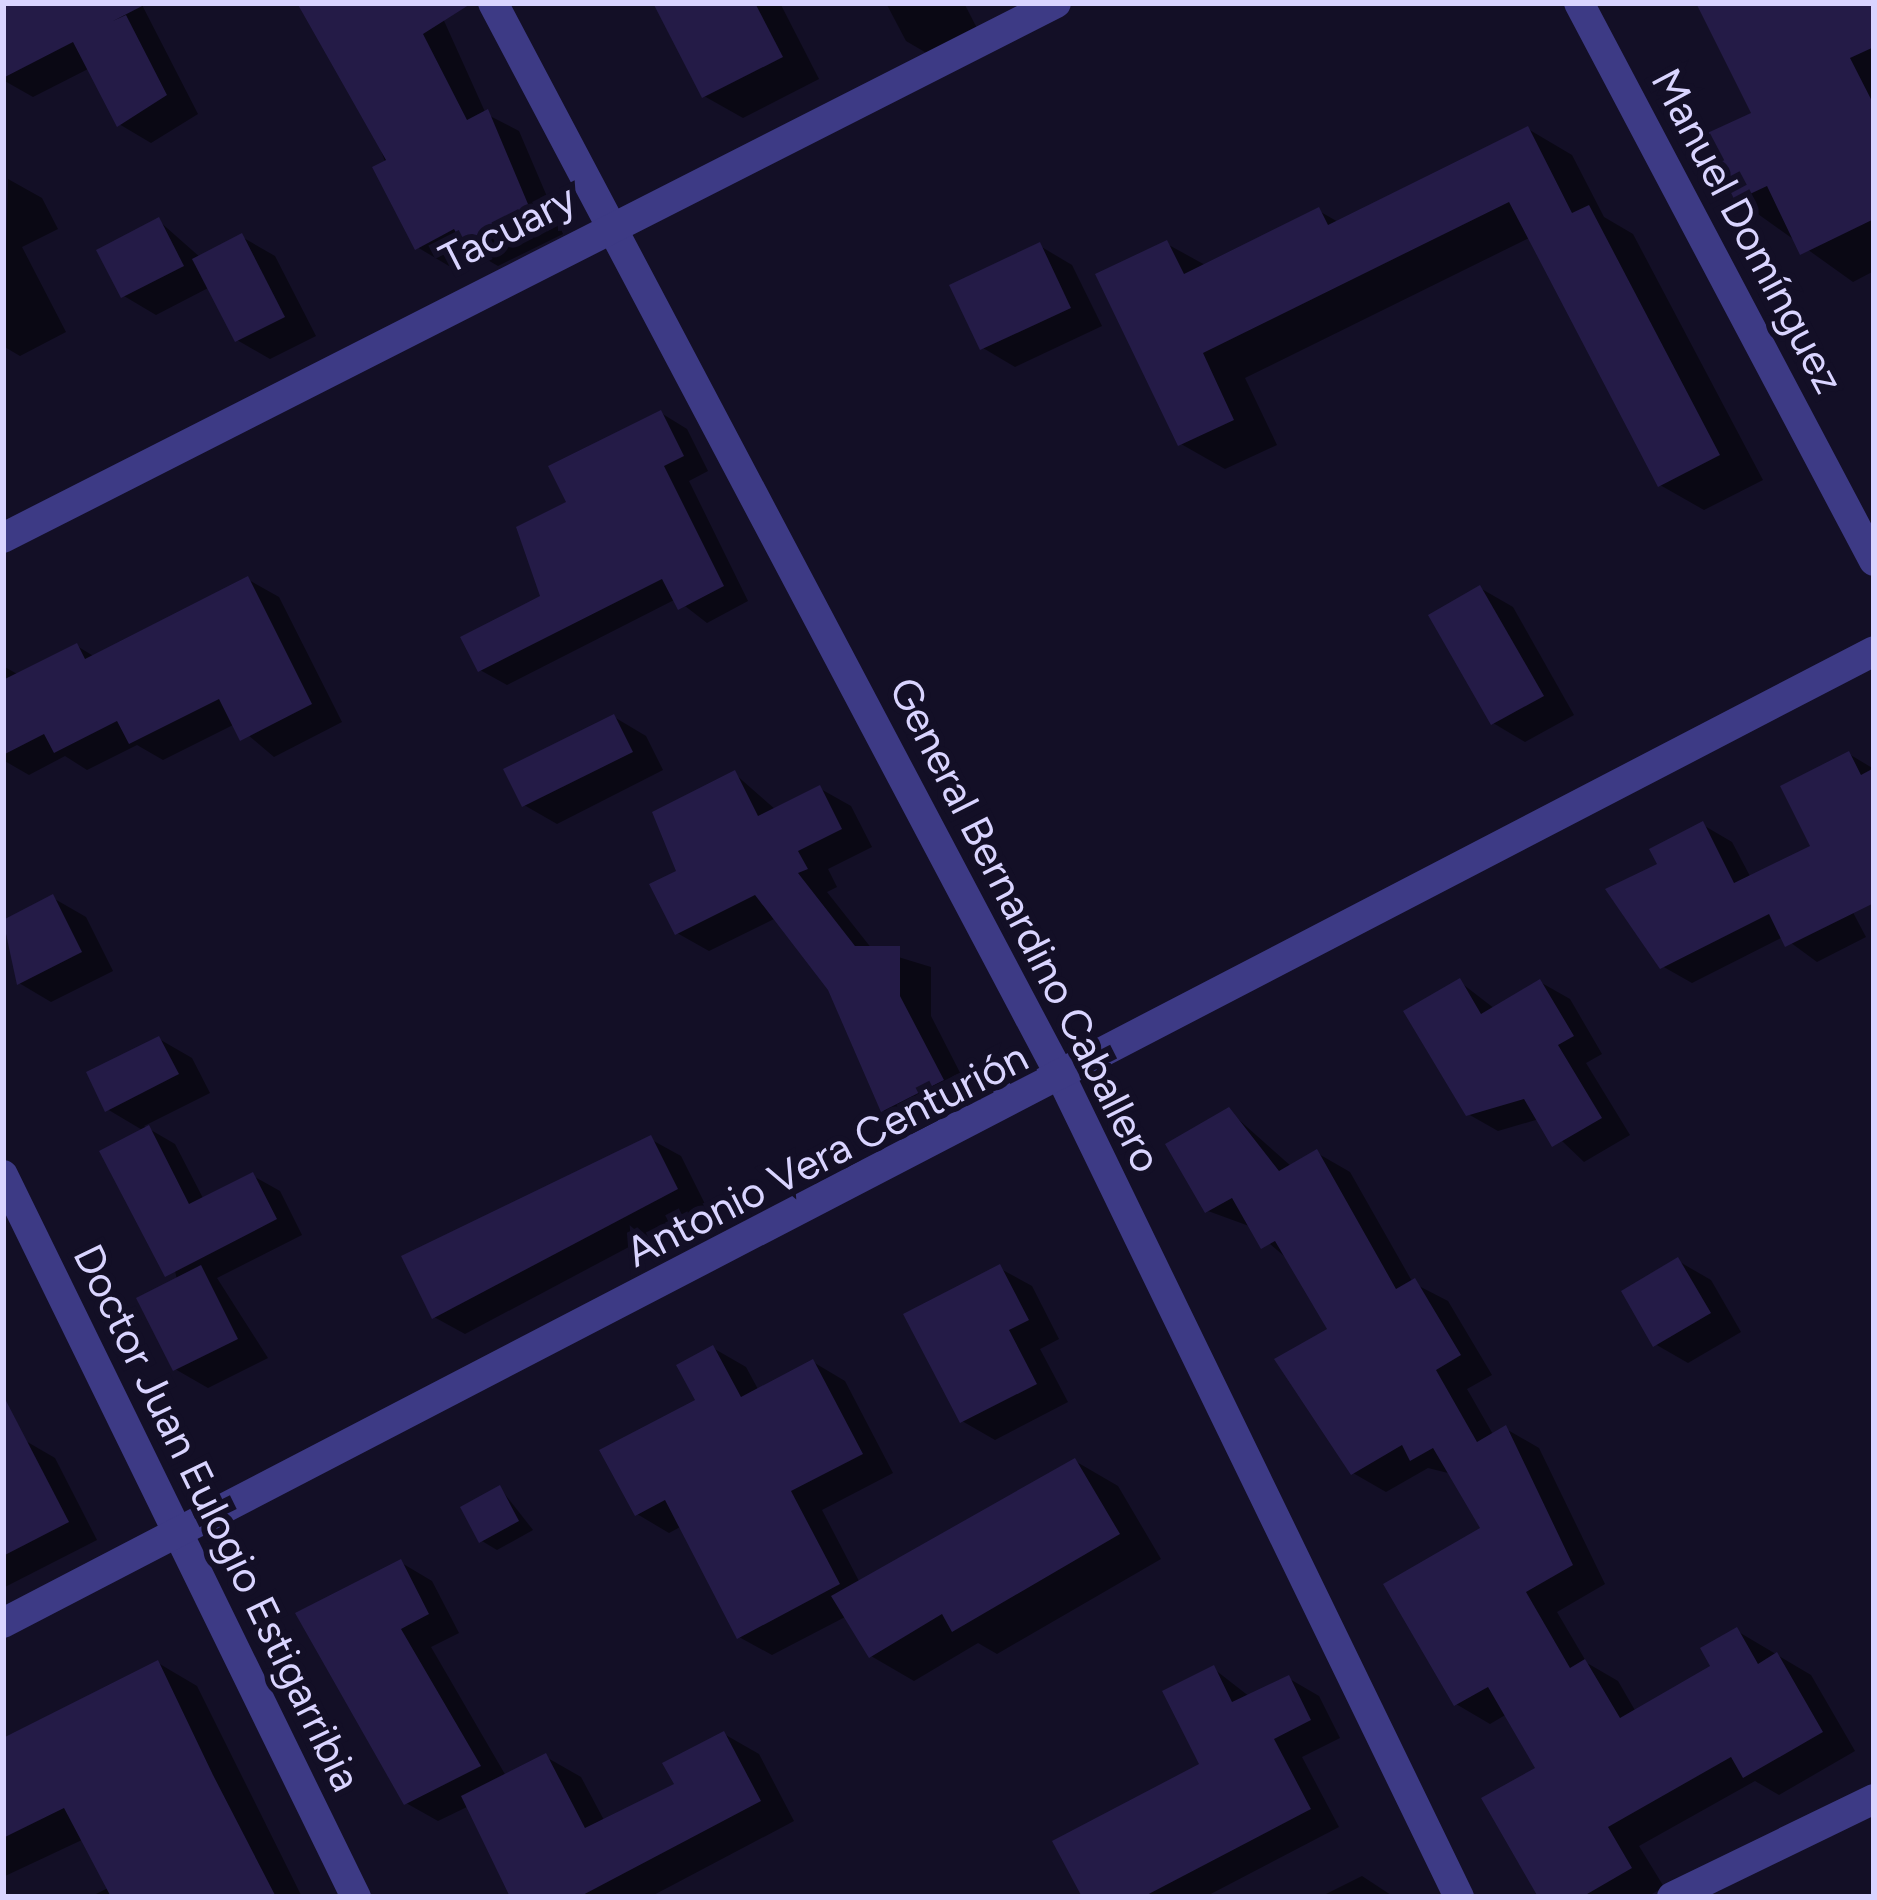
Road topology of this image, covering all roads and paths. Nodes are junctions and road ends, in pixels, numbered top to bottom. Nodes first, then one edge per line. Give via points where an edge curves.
1 (493, 3) edge
2 (1056, 3) edge
3 (1579, 3) edge
4 (610, 223) junction
5 (3, 538) edge
6 (1874, 561) edge
7 (1874, 651) edge
8 (1063, 1082) junction
9 (3, 1174) edge
10 (176, 1535) junction
11 (3, 1623) edge
12 (1874, 1799) edge
13 (356, 1897) edge
14 (1459, 1897) edge
15 (1672, 1897) edge

1 - 4 street, General Bernardino Caballero
2 - 4 street, Tacuary
3 - 6 street, Manuel Domínguez
4 - 5 street, Tacuary
4 - 8 street, General Bernardino Caballero
7 - 8 street, Antonio Vera Centurión
8 - 10 street, Antonio Vera Centurión
8 - 14 street, General Bernardino Caballero
9 - 10 street, Doctor Juan Eulogio Estigarribia
10 - 11 street, Antonio Vera Centurión
10 - 13 street, Doctor Juan Eulogio Estigarribia
12 - 15 street

